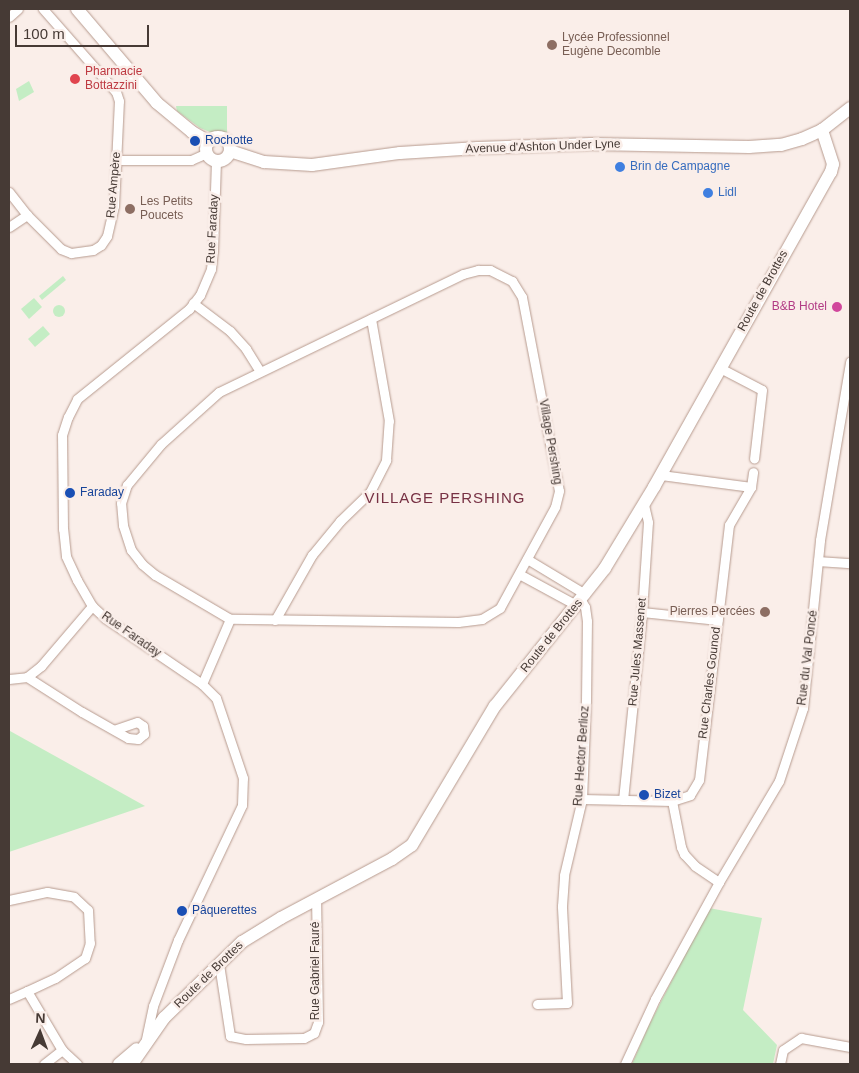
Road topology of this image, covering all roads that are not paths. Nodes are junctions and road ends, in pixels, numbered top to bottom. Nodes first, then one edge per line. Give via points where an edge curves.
1 (18, 9) edge
2 (43, 9) edge
3 (77, 9) edge
4 (9, 17) edge
5 (850, 109) edge
6 (822, 130) junction
7 (230, 151) junction
8 (210, 152) junction
9 (117, 160) junction
10 (9, 192) edge
11 (27, 215) junction
12 (9, 227) edge
13 (193, 303) junction
14 (371, 319) junction
15 (850, 362) edge
16 (720, 368) junction
17 (260, 370) junction
18 (754, 459) dead end
19 (753, 472) dead end
20 (661, 475) junction
21 (751, 487) junction
22 (644, 504) junction
23 (527, 559) junction
24 (818, 560) junction
25 (850, 563) edge
26 (519, 574) junction
27 (581, 600) junction
28 (92, 606) junction
29 (642, 612) junction
30 (230, 620) junction
31 (275, 620) junction
32 (718, 620) junction
33 (28, 677) junction
34 (9, 679) edge
35 (202, 684) junction
36 (114, 730) dead end
37 (582, 799) junction
38 (624, 800) junction
39 (672, 801) junction
40 (719, 882) junction
41 (316, 900) junction
42 (10, 901) edge
43 (219, 964) junction
44 (27, 990) junction
45 (9, 999) edge
46 (537, 1004) dead end
47 (146, 1041) junction
48 (850, 1047) edge
49 (62, 1050) junction
50 (44, 1064) edge
51 (76, 1064) edge
52 (119, 1064) edge
53 (132, 1064) edge
54 (625, 1064) edge
55 (780, 1064) edge

1 - 4 street
2 - 9 street, Rue Ampère via 116,92 120,120
3 - 8 street via 157,103
5 - 6 street, Avenue d'Ashton Under Lyne
6 - 7 street, Avenue d'Ashton Under Lyne via 802,140 765,146 591,144 478,148 392,154 312,165 264,162
6 - 16 street, Route de Brottes via 833,164 830,172
7 - 8 street via 226,158
7 - 8 street via 224,138 216,137
8 - 9 street via 191,160
8 - 13 street, Rue Faraday via 211,269
9 - 11 street, Rue Ampère via 111,224 101,245 93,250 71,253 61,249
10 - 11 street, Rue Ampère
11 - 12 street
13 - 17 street via 230,332
13 - 28 street, Rue Faraday via 77,399 68,417 62,435 61,461 66,556
14 - 17 street, Village Pershing
14 - 23 street, Village Pershing via 478,270 490,270 512,281 522,296 559,491 555,507
14 - 31 street via 389,421 386,460 370,492 312,555
15 - 24 street, Rue du Val Poncé
16 - 18 street via 762,390
16 - 20 street, Route de Brottes
17 - 30 street, Village Pershing via 219,392 161,444 127,485 121,503 123,525 131,550 142,564
19 - 21 street, Rue Charles Gounod
20 - 21 street
20 - 22 street, Route de Brottes
21 - 32 street, Rue Charles Gounod via 729,525
22 - 27 street, Route de Brottes via 605,568
22 - 29 street, Rue Jules Massenet via 648,522
23 - 26 street, Village Pershing
23 - 27 street
24 - 25 street
24 - 40 street, Rue du Val Poncé via 803,708 779,781
26 - 27 street
26 - 31 street, Village Pershing via 500,608 482,619 458,622
27 - 37 street, Rue Hector Berlioz via 587,621
27 - 41 street, Route de Brottes via 495,706 412,845
28 - 33 street
28 - 35 street, Rue Faraday via 104,618
29 - 32 street
29 - 38 street, Rue Jules Massenet
30 - 31 street, Village Pershing
30 - 35 street
32 - 39 street, Rue Charles Gounod via 699,780 690,795
33 - 34 street
33 - 36 street
35 - 47 street, Rue Faraday via 216,698 229,733 243,778 242,805 178,940 153,1006
37 - 38 street
37 - 46 street, Rue Hector Berlioz via 564,875 562,906 567,1003
38 - 39 street
39 - 40 street via 681,847 690,861
40 - 54 street, Rue du Val Poncé
41 - 43 street, Route de Brottes via 242,942
41 - 43 street, Rue Gabriel Fauré via 318,1022 314,1033 304,1038 246,1040 230,1036
42 - 44 street via 46,892 74,897 88,910 90,943 85,958 55,978
43 - 47 street, Route de Brottes via 164,1018
44 - 45 street
44 - 49 street
47 - 52 street, Route de Brottes
47 - 53 street, Route de Brottes
48 - 55 street via 801,1038 783,1050
49 - 50 street
49 - 51 street

